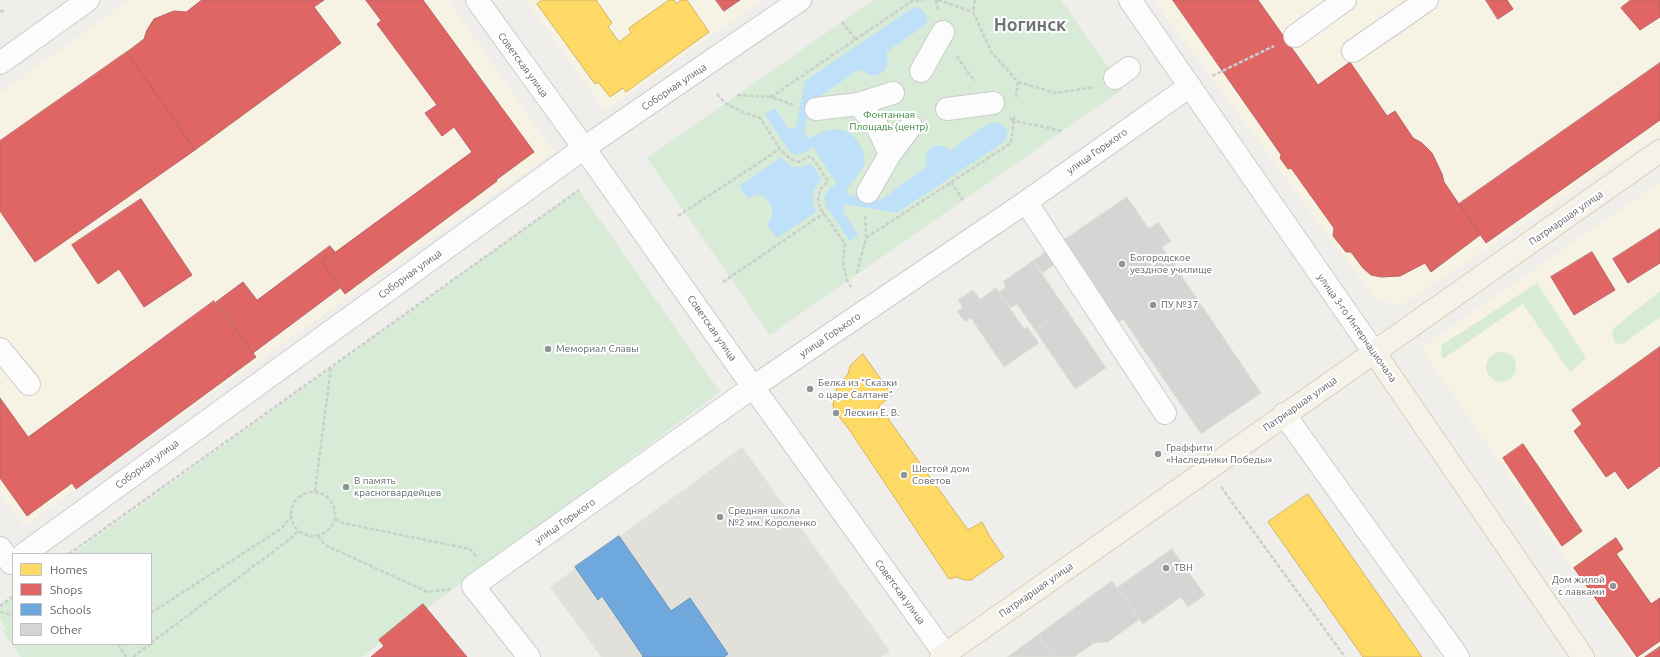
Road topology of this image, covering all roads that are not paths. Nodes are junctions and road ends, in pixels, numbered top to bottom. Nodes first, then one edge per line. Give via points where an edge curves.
1 (88, 0) edge
2 (477, 0) edge
3 (800, 0) edge
4 (1130, 0) edge
5 (1345, 0) edge
6 (1427, 0) edge
7 (943, 32) road end
8 (1285, 41) road end
9 (1353, 51) dead end
10 (0, 63) edge
11 (921, 71) dead end
12 (1190, 86) junction
13 (892, 93) dead end
14 (994, 103) road end
15 (858, 104) junction
16 (816, 109) dead end
17 (947, 109) dead end
18 (911, 126) dead end
19 (584, 148) junction
20 (1660, 151) edge
21 (890, 154) junction
22 (867, 202) road end
23 (1026, 202) junction
24 (0, 349) edge
25 (1374, 352) junction
26 (29, 384) dead end
27 (753, 387) junction
28 (1165, 413) dead end
29 (1284, 414) junction
30 (18, 553) edge
31 (944, 656) edge
32 (529, 657) edge
33 (1458, 657) edge
34 (1583, 657) edge

1 - 10 street
2 - 19 street, Советская улица
3 - 19 street, Соборная улица
4 - 12 street, улица 3-го Интернационала
5 - 8 street
6 - 9 street
7 - 11 street
12 - 23 street, улица Горького
12 - 25 street, улица 3-го Интернационала
13 - 15 street
14 - 17 street
15 - 16 street
15 - 21 street via 877,126
18 - 21 street
19 - 27 street, Советская улица
19 - 30 street, Соборная улица
20 - 25 main road, Патриаршая улица
21 - 22 street
23 - 27 street, улица Горького
23 - 28 street
24 - 26 street
25 - 29 main road, Патриаршая улица
25 - 34 main road, улица 3-го Интернационала
27 - 31 street, Советская улица
27 - 32 street, улица Горького via 481,581
29 - 31 main road, Патриаршая улица
29 - 33 street

